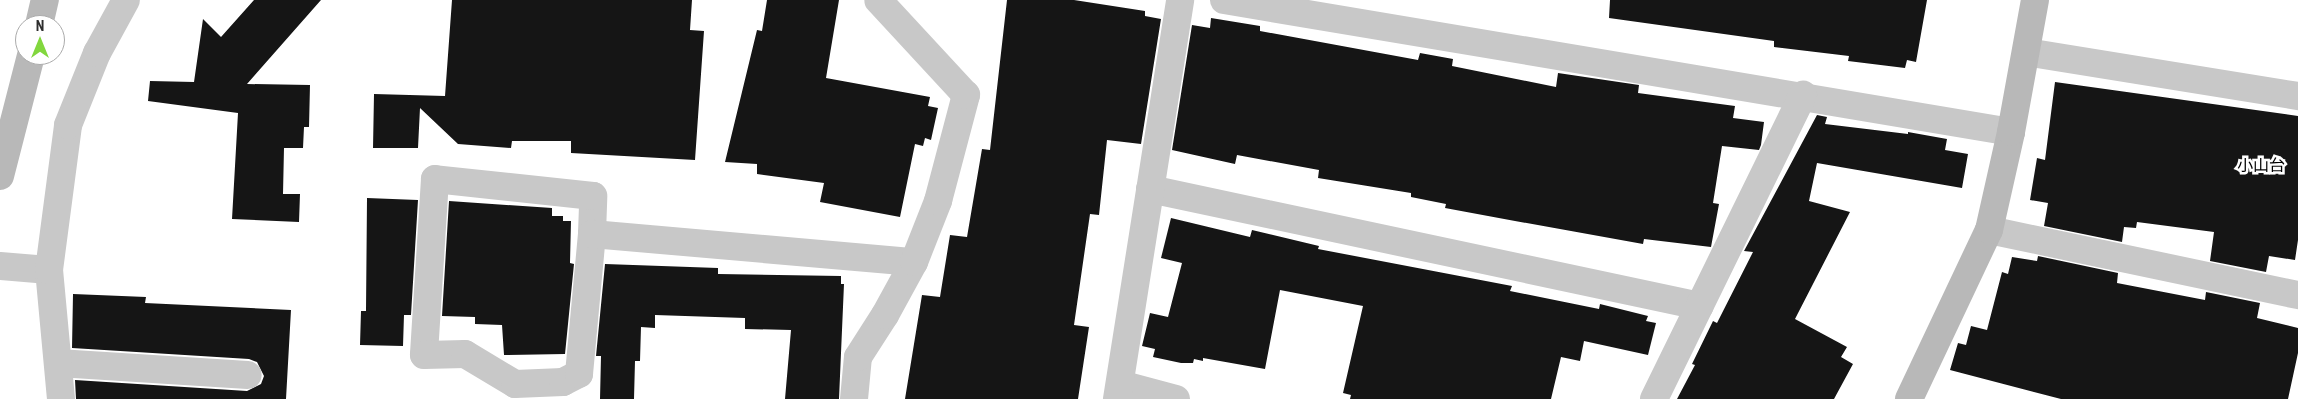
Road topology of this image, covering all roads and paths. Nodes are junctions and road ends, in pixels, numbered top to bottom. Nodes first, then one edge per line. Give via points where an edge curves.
1 (45, 0) edge
2 (126, 0) edge
3 (878, 0) edge
4 (1180, 0) edge
5 (1224, 0) edge
6 (2035, 0) edge
7 (41, 15) edge
8 (2026, 52) junction
9 (28, 65) edge
10 (1803, 95) junction
11 (2298, 96) edge
12 (2011, 132) junction
13 (0, 176) edge
14 (1150, 189) junction
15 (1989, 230) junction
16 (592, 234) junction
17 (914, 262) junction
18 (0, 266) edge
19 (49, 270) junction
20 (2298, 295) edge
21 (1700, 306) junction
22 (58, 363) junction
23 (248, 375) dead end
24 (1118, 391) edge
25 (61, 399) edge
26 (854, 399) edge
27 (1176, 399) edge
28 (1654, 399) edge
29 (1910, 399) edge

1 - 7 street
2 - 19 street via 97,53 68,125
3 - 17 street via 966,95 938,202
4 - 14 street
5 - 10 street
6 - 8 street
8 - 11 street
8 - 12 street
9 - 13 street
10 - 12 street
10 - 21 street
12 - 15 street
14 - 21 street
14 - 24 street
15 - 20 street
15 - 29 street
16 - 16 street via 593,196 435,179 424,355 464,354 515,384 563,382 579,374
16 - 17 street
17 - 26 street via 858,357
18 - 19 street
19 - 22 street
21 - 28 street
22 - 23 street
22 - 25 street
24 - 27 street

